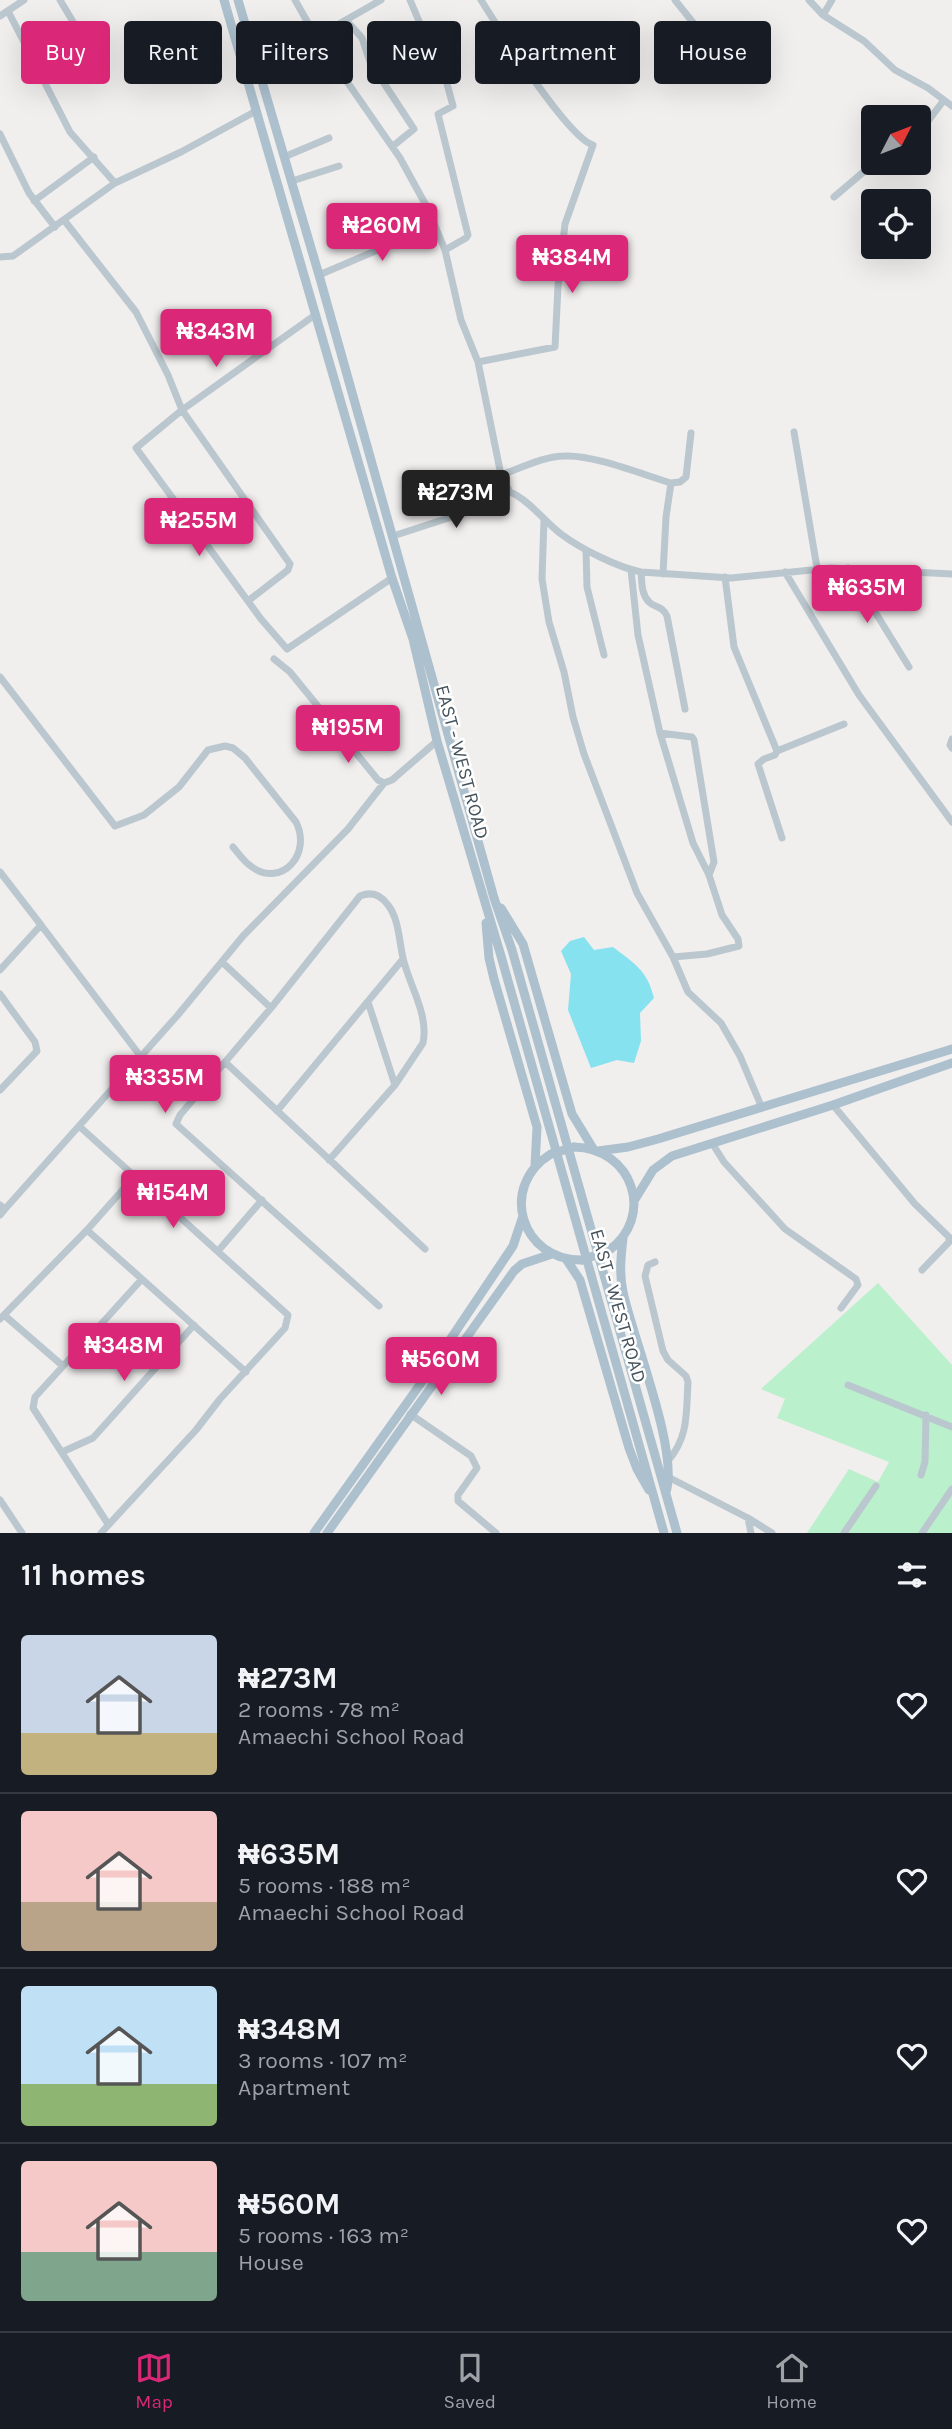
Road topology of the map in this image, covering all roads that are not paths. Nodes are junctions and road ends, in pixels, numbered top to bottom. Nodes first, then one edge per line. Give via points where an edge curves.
1 (24, 0) edge
2 (60, 0) edge
3 (224, 0) edge
4 (238, 0) edge
5 (295, 0) edge
6 (381, 0) edge
7 (410, 0) edge
8 (481, 0) edge
9 (808, 0) edge
10 (832, 0) edge
11 (678, 1) edge
12 (8, 11) junction
13 (823, 15) junction
14 (0, 16) edge
15 (346, 20) joint
16 (73, 21) edge
17 (307, 21) edge
18 (419, 21) edge
19 (693, 21) edge
20 (349, 84) edge
21 (447, 84) edge
22 (944, 100) junction
23 (952, 107) edge
24 (256, 111) junction
25 (931, 117) edge
26 (0, 134) edge
27 (329, 138) dead end
28 (393, 146) junction
29 (284, 157) junction
30 (94, 158) junction
31 (339, 166) dead end
32 (861, 174) edge
33 (292, 181) junction
34 (115, 183) junction
35 (834, 197) dead end
36 (34, 201) junction
37 (64, 220) junction
38 (435, 226) junction
39 (55, 227) junction
40 (445, 250) junction
41 (0, 257) edge
42 (319, 275) junction
43 (315, 315) junction
44 (478, 362) junction
45 (182, 410) junction
46 (794, 432) dead end
47 (691, 433) dead end
48 (502, 475) junction
49 (671, 483) junction
50 (510, 492) junction
51 (544, 519) junction
52 (393, 536) junction
53 (586, 550) junction
54 (817, 568) junction
55 (848, 568) junction
56 (631, 570) junction
57 (641, 572) junction
58 (785, 572) junction
59 (952, 574) edge
60 (663, 575) junction
61 (725, 577) junction
62 (392, 578) junction
63 (248, 601) junction
64 (604, 655) dead end
65 (274, 659) dead end
66 (909, 667) dead end
67 (0, 677) edge
68 (685, 709) dead end
69 (844, 724) dead end
70 (660, 733) junction
71 (952, 738) edge
72 (437, 741) junction
73 (952, 748) edge
74 (777, 751) junction
75 (384, 783) junction
76 (952, 822) edge
77 (782, 838) dead end
78 (233, 847) dead end
79 (0, 872) edge
80 (709, 875) junction
81 (494, 898) junction
82 (485, 908) junction
83 (41, 925) junction
84 (673, 957) junction
85 (403, 959) junction
86 (222, 962) junction
87 (0, 970) edge
88 (0, 994) edge
89 (368, 1002) junction
90 (271, 1008) junction
91 (952, 1049) edge
92 (141, 1057) junction
93 (225, 1062) junction
94 (952, 1063) edge
95 (395, 1085) junction
96 (0, 1090) edge
97 (833, 1105) junction
98 (762, 1108) junction
99 (278, 1111) junction
100 (79, 1126) junction
101 (712, 1143) junction
102 (596, 1150) junction
103 (330, 1160) junction
104 (536, 1166) junction
105 (135, 1176) junction
106 (262, 1200) junction
107 (634, 1201) junction
108 (2, 1210) edge
109 (523, 1216) junction
110 (87, 1230) junction
111 (623, 1238) junction
112 (425, 1249) dead end
113 (218, 1251) junction
114 (552, 1254) junction
115 (566, 1259) junction
116 (655, 1262) dead end
117 (922, 1270) dead end
118 (142, 1279) junction
119 (379, 1306) dead end
120 (841, 1308) dead end
121 (2, 1317) edge
122 (194, 1325) junction
123 (63, 1366) junction
124 (246, 1372) junction
125 (848, 1384) dead end
126 (410, 1415) junction
127 (926, 1415) junction
128 (952, 1427) edge
129 (62, 1452) junction
130 (668, 1461) junction
131 (921, 1475) dead end
132 (670, 1478) junction
133 (876, 1486) dead end
134 (952, 1489) edge
135 (665, 1493) junction
136 (653, 1495) junction
137 (0, 1500) edge
138 (748, 1518) junction
139 (108, 1524) junction
140 (22, 1533) edge
141 (101, 1533) edge
142 (314, 1533) edge
143 (327, 1533) edge
144 (496, 1533) edge
145 (664, 1533) edge
146 (677, 1533) edge
147 (751, 1533) edge
148 (772, 1533) edge
149 (845, 1533) edge
150 (922, 1533) edge

1 - 12 street
2 - 16 street
3 - 24 main road, EAST - WEST ROAD
4 - 29 main road, EAST - WEST ROAD
5 - 17 street
6 - 15 street
7 - 18 street
8 - 44 street via 539,87 578,135 593,145 565,224 555,347
9 - 13 street
10 - 13 street
11 - 19 street
12 - 14 street
12 - 30 street via 65,123
13 - 22 street via 864,41 895,70
15 - 28 street via 362,38 370,62 414,129
20 - 28 street
21 - 40 street via 453,106 438,114 468,235
22 - 23 street
22 - 25 street
24 - 34 street
24 - 43 main road, EAST - WEST ROAD
26 - 36 street
27 - 29 street
28 - 38 street
29 - 33 main road, EAST - WEST ROAD
30 - 34 street
30 - 36 street
31 - 33 street
32 - 35 street
33 - 42 main road, EAST - WEST ROAD
34 - 37 street
36 - 39 street
37 - 39 street
37 - 45 street via 136,312
38 - 40 street
38 - 42 street
39 - 41 street via 13,256
40 - 44 street via 461,320
42 - 52 main road, EAST - WEST ROAD
43 - 45 street
43 - 62 main road, EAST - WEST ROAD
44 - 48 street
45 - 63 street via 290,564
45 - 63 street via 136,448
46 - 54 street
47 - 49 street via 686,477
48 - 49 street via 564,456
48 - 50 street
49 - 60 street
50 - 51 street
50 - 52 street
51 - 53 street
51 - 84 street via 542,579 580,742 637,893
52 - 81 main road, EAST - WEST ROAD
53 - 56 street
53 - 64 street via 587,587
54 - 55 street
54 - 58 street
55 - 59 street
55 - 66 street
56 - 57 street
56 - 70 street via 638,635
57 - 60 street
57 - 68 street via 646,598 667,616
58 - 61 street
58 - 76 street via 859,695
60 - 61 street
61 - 74 street via 734,647
62 - 63 street via 287,649
62 - 72 main road, EAST - WEST ROAD via 413,639
65 - 75 street
67 - 78 street via 115,826 144,815 168,796 208,750 233,748 296,822 302,843 293,863 274,873 253,868
69 - 74 street
70 - 80 street via 693,843
70 - 80 street via 691,737 696,744 715,862
71 - 73 street
72 - 75 street
72 - 82 main road, EAST - WEST ROAD
74 - 77 street via 758,764
75 - 86 street via 348,829
79 - 83 street
80 - 84 street via 722,915 739,946
81 - 102 main road via 523,944 572,1114
81 - 135 main road, EAST - WEST ROAD
82 - 104 main road via 489,958 537,1127
82 - 136 main road, EAST - WEST ROAD
83 - 87 street
83 - 92 street
84 - 98 street via 688,992 721,1023
85 - 89 street
85 - 90 street via 390,907 379,895 368,893 360,896
85 - 95 street via 424,1036
86 - 90 street
86 - 92 street
88 - 96 street via 37,1051
89 - 95 street
89 - 99 street
90 - 93 street
91 - 98 main road
92 - 100 street
93 - 99 street
93 - 106 street via 176,1124
94 - 97 main road
95 - 103 street
97 - 101 main road
97 - 117 street via 915,1204 949,1237
98 - 102 main road via 659,1139
99 - 103 street
100 - 105 street
100 - 108 street
101 - 107 main road via 661,1163
101 - 120 street via 785,1229 856,1279 858,1285
102 - 104 main road, bridge via 574,1147 551,1154
102 - 107 main road via 622,1169
103 - 112 street
104 - 109 main road via 523,1187
105 - 110 street
105 - 113 street
106 - 113 street
106 - 119 street
107 - 111 main road
109 - 114 main road via 533,1238
109 - 142 main road via 513,1246
110 - 118 street
110 - 121 street
111 - 115 main road, bridge via 608,1251 582,1260
111 - 130 main road via 622,1291
113 - 124 street via 288,1315 285,1328
114 - 115 main road
114 - 126 main road via 514,1270
115 - 136 main road via 580,1280 636,1469
116 - 130 street via 645,1276 658,1336 668,1360 688,1382 684,1433
118 - 122 street
118 - 123 street
121 - 123 street
122 - 124 street
122 - 129 street via 93,1438
123 - 129 street via 35,1397 33,1408
124 - 139 street
125 - 127 street
126 - 143 main road
126 - 144 street via 477,1463 458,1501
127 - 128 street
127 - 131 street
129 - 139 street
130 - 132 main road
132 - 135 main road
132 - 138 street
133 - 149 street
134 - 150 street
135 - 146 main road, EAST - WEST ROAD
136 - 145 main road, EAST - WEST ROAD
137 - 140 street
138 - 147 street
138 - 148 street
139 - 141 street

